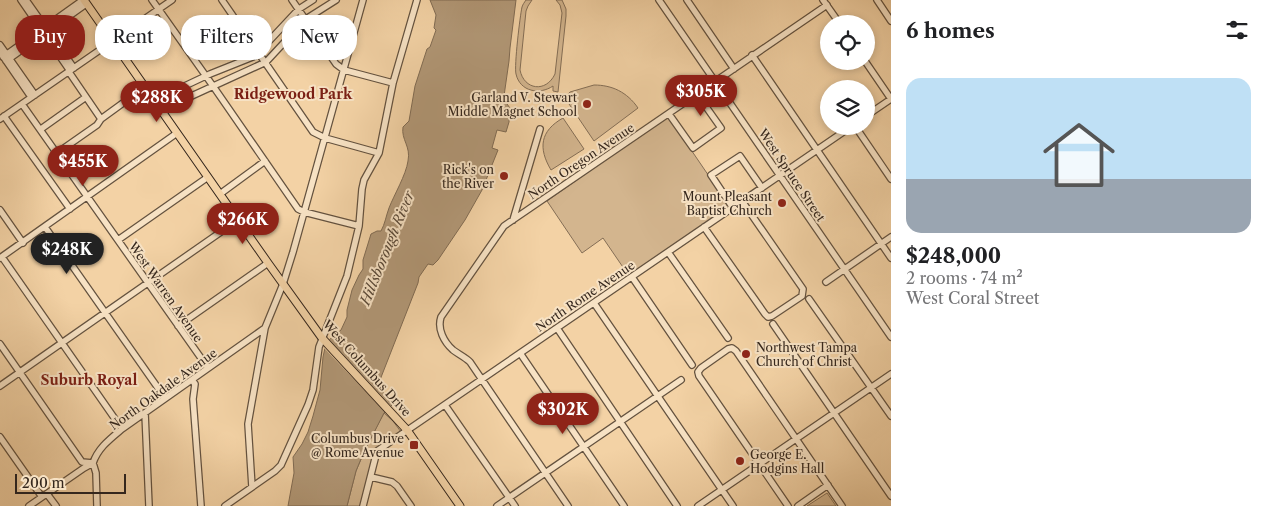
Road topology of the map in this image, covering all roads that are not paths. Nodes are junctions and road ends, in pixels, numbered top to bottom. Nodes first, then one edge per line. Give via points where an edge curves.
1 (21, 0) edge
2 (26, 0) edge
3 (152, 0) edge
4 (172, 0) edge
5 (222, 0) edge
6 (292, 0) edge
7 (312, 0) edge
8 (336, 0) edge
9 (417, 0) edge
10 (659, 0) edge
11 (686, 0) edge
12 (877, 0) edge
13 (84, 1) edge
14 (363, 1) edge
15 (825, 2) edge
16 (299, 9) junction
17 (158, 10) junction
18 (32, 15) edge
19 (35, 15) edge
20 (65, 15) edge
21 (151, 15) edge
22 (233, 15) edge
23 (303, 15) edge
24 (312, 15) edge
25 (834, 15) edge
26 (95, 16) edge
27 (891, 22) edge
28 (272, 38) edge
29 (0, 45) edge
30 (282, 45) edge
31 (95, 53) edge
32 (752, 55) junction
33 (5, 57) edge
34 (64, 60) edge
35 (126, 60) edge
36 (245, 60) edge
37 (333, 60) edge
38 (266, 62) junction
39 (734, 69) junction
40 (71, 70) junction
41 (344, 70) junction
42 (871, 70) edge
43 (206, 76) junction
44 (715, 81) junction
45 (393, 83) junction
46 (213, 86) junction
47 (145, 87) junction
48 (697, 94) junction
49 (33, 96) junction
50 (86, 98) junction
51 (891, 99) edge
52 (154, 100) junction
53 (22, 104) junction
54 (162, 110) junction
55 (875, 110) edge
56 (669, 114) junction
57 (2, 118) edge
58 (101, 119) junction
59 (41, 129) junction
60 (540, 129) dead end
61 (178, 133) junction
62 (840, 135) edge
63 (859, 135) edge
64 (325, 138) junction
65 (817, 150) junction
66 (57, 153) junction
67 (379, 153) junction
68 (265, 161) junction
69 (780, 176) junction
70 (208, 177) junction
71 (891, 179) edge
72 (762, 188) junction
73 (220, 194) junction
74 (88, 197) junction
75 (742, 201) junction
76 (733, 208) junction
77 (70, 209) junction
78 (0, 210) edge
79 (304, 212) junction
80 (238, 220) junction
81 (513, 220) junction
82 (359, 226) junction
83 (45, 227) junction
84 (704, 227) junction
85 (891, 236) edge
86 (118, 240) junction
87 (22, 243) junction
88 (881, 243) junction
89 (668, 252) junction
90 (1, 258) edge
91 (891, 258) edge
92 (268, 263) junction
93 (844, 269) junction
94 (632, 277) junction
95 (148, 282) junction
96 (826, 282) dead end
97 (283, 284) junction
98 (809, 299) dead end
99 (594, 302) junction
100 (105, 312) junction
101 (773, 324) dead end
102 (178, 326) junction
103 (265, 328) junction
104 (556, 328) junction
105 (891, 337) edge
106 (728, 338) dead end
107 (324, 340) junction
108 (62, 342) junction
109 (0, 344) edge
110 (520, 353) junction
111 (692, 365) dead end
112 (208, 368) junction
113 (19, 372) junction
114 (891, 374) edge
115 (482, 379) junction
116 (192, 380) junction
117 (681, 380) dead end
118 (0, 386) edge
119 (871, 387) junction
120 (658, 396) junction
121 (165, 398) junction
122 (445, 404) junction
123 (145, 413) junction
124 (834, 413) junction
125 (891, 416) edge
126 (620, 422) junction
127 (122, 429) junction
128 (407, 430) junction
129 (0, 437) edge
130 (796, 438) junction
131 (584, 446) junction
132 (93, 463) junction
133 (760, 464) junction
134 (545, 472) junction
135 (370, 477) junction
136 (828, 485) junction
137 (252, 487) junction
138 (722, 490) junction
139 (45, 496) junction
140 (891, 496) edge
141 (509, 498) junction
142 (29, 506) edge
143 (56, 506) edge
144 (97, 506) edge
145 (149, 506) edge
146 (201, 506) edge
147 (225, 506) edge
148 (363, 506) edge
149 (411, 506) edge
150 (460, 506) edge
151 (497, 506) edge
152 (515, 506) edge
153 (568, 506) edge
154 (624, 506) edge
155 (678, 506) edge
156 (698, 506) edge
157 (733, 506) edge
158 (788, 506) edge
159 (798, 506) edge
160 (842, 506) edge

1 - 18 street
2 - 19 street
3 - 17 street
4 - 17 street
5 - 22 street
6 - 16 street
7 - 16 street
8 - 24 street
9 - 45 street
10 - 44 street, West Spruce Street
11 - 39 street
12 - 27 street
13 - 20 street
13 - 26 main road, West Columbus Drive
14 - 41 street
15 - 25 street
15 - 32 street, North Oregon Avenue
16 - 23 street
16 - 28 street
17 - 21 street
17 - 43 street
29 - 33 street
30 - 38 street
31 - 40 street
32 - 39 street, North Oregon Avenue
32 - 65 street
33 - 49 street
34 - 40 street
35 - 47 main road, West Columbus Drive
36 - 43 street
37 - 41 street
38 - 46 street
38 - 64 street via 313,132
39 - 44 street, North Oregon Avenue
40 - 49 street
40 - 50 street
41 - 45 street
41 - 64 street
42 - 51 street
43 - 46 street
43 - 52 street
44 - 48 street, North Oregon Avenue
44 - 69 street, West Spruce Street
45 - 67 street
46 - 54 street
46 - 68 street
47 - 52 main road, West Columbus Drive
47 - 58 street
48 - 56 street, North Oregon Avenue
48 - 56 street via 721,128 693,148
49 - 53 street
50 - 58 street
50 - 59 street
51 - 55 street
52 - 54 main road, West Columbus Drive
53 - 57 street
53 - 59 street, West Warren Avenue
54 - 61 main road, West Columbus Drive
56 - 81 street, North Oregon Avenue
57 - 77 street
58 - 66 street via 97,126
59 - 66 street, West Warren Avenue
60 - 81 street
61 - 70 main road, West Columbus Drive
61 - 74 street
62 - 65 street, North Rome Avenue
63 - 71 street
64 - 67 street
64 - 79 street
65 - 69 street, North Rome Avenue
65 - 88 street
66 - 74 street, West Warren Avenue
67 - 82 street via 364,180
68 - 73 street
68 - 79 street via 298,209
69 - 72 street, North Rome Avenue
69 - 93 street, West Spruce Street
70 - 73 main road, West Columbus Drive
70 - 86 street
72 - 75 street, North Rome Avenue
72 - 76 street via 740,156 711,175
73 - 80 main road, West Columbus Drive
74 - 77 street
74 - 86 street, West Warren Avenue
75 - 76 street, North Rome Avenue
75 - 84 street via 802,290 802,296 768,317
76 - 84 street, North Rome Avenue
77 - 83 street
78 - 87 street
79 - 82 street
79 - 97 street
80 - 92 main road, West Columbus Drive
80 - 95 street
81 - 115 street, North Oregon Avenue via 500,231 439,322 441,333 451,348 470,362
82 - 107 street via 347,276
83 - 87 street
83 - 100 street
84 - 89 street, North Rome Avenue
85 - 88 street
86 - 95 street, West Warren Avenue
87 - 90 street
88 - 91 street
88 - 93 street
89 - 94 street, North Rome Avenue
89 - 106 street
90 - 108 street
92 - 97 main road, West Columbus Drive
92 - 102 street
93 - 96 street
93 - 105 street, West Spruce Street
94 - 99 street, North Rome Avenue
94 - 111 street
95 - 100 street
95 - 102 street, West Warren Avenue
97 - 103 street
97 - 107 main road, West Columbus Drive
98 - 119 street
99 - 104 street, North Rome Avenue
99 - 120 street
100 - 108 street
100 - 121 street
101 - 124 street
102 - 112 street, West Warren Avenue
103 - 112 street, North Oakdale Avenue
103 - 137 street via 248,424
104 - 110 street, North Rome Avenue
104 - 126 street
107 - 128 main road, West Columbus Drive
107 - 137 street via 319,348 308,405 281,465
108 - 113 street
108 - 127 street
109 - 113 street
110 - 115 street, North Rome Avenue
110 - 131 street
112 - 116 street, North Oakdale Avenue
113 - 118 street
113 - 132 street via 82,462
114 - 119 street
115 - 122 street, North Rome Avenue
115 - 134 street
116 - 121 street, North Oakdale Avenue
116 - 146 street via 195,384 193,399
117 - 120 street
119 - 124 street
119 - 125 street
120 - 126 street
120 - 138 street
121 - 123 street, North Oakdale Avenue
122 - 128 street, North Rome Avenue
122 - 141 street
123 - 127 street, North Oakdale Avenue
123 - 145 street
124 - 130 street
124 - 140 street
126 - 131 street
126 - 155 street
127 - 132 street, North Oakdale Avenue via 103,446
128 - 135 street, North Rome Avenue via 378,451
128 - 150 main road, West Columbus Drive
129 - 139 street
130 - 133 street
130 - 133 street via 732,348 701,368 699,376
130 - 136 street
131 - 134 street
131 - 154 street
132 - 139 street, North Oakdale Avenue
132 - 144 street
133 - 138 street
133 - 158 street
134 - 141 street
134 - 153 street
135 - 148 street, North Rome Avenue
135 - 149 street via 392,482
136 - 159 street
136 - 160 street
137 - 147 street
138 - 156 street
138 - 157 street
139 - 142 street, North Oakdale Avenue
139 - 143 street
141 - 151 street
141 - 152 street

